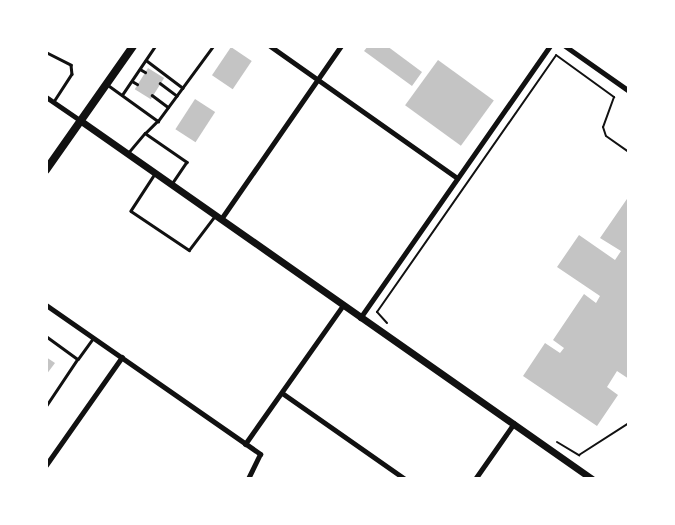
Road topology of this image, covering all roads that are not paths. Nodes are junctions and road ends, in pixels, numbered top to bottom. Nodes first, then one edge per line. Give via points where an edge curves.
1 (133, 46) edge
2 (156, 46) edge
3 (214, 46) edge
4 (270, 46) edge
5 (341, 46) edge
6 (550, 46) edge
7 (565, 46) edge
8 (46, 52) edge
9 (146, 60) junction
10 (140, 69) junction
11 (145, 72) dead end
12 (132, 80) junction
13 (318, 80) junction
14 (160, 83) dead end
15 (107, 84) junction
16 (137, 84) dead end
17 (183, 88) junction
18 (629, 91) edge
19 (122, 95) junction
20 (152, 95) dead end
21 (177, 96) junction
22 (46, 97) edge
23 (54, 102) junction
24 (168, 107) junction
25 (81, 121) junction
26 (158, 121) junction
27 (145, 133) junction
28 (127, 154) junction
29 (46, 170) edge
30 (155, 173) junction
31 (457, 178) junction
32 (172, 185) junction
33 (218, 218) junction
34 (46, 305) edge
35 (343, 305) junction
36 (360, 318) junction
37 (46, 336) edge
38 (93, 337) junction
39 (122, 357) junction
40 (78, 359) junction
41 (282, 393) junction
42 (46, 407) edge
43 (514, 423) junction
44 (246, 444) junction
45 (46, 465) edge
46 (248, 479) edge
47 (405, 479) edge
48 (475, 479) edge
49 (592, 479) edge

1 - 15 main road
2 - 9 lane
3 - 17 lane
4 - 13 street
5 - 13 street
6 - 31 street
7 - 18 street
8 - 23 lane via 71,65 72,74
9 - 10 lane
9 - 17 lane
10 - 11 lane
10 - 12 lane
12 - 16 lane
12 - 19 lane
13 - 31 street
13 - 33 street
14 - 21 lane
15 - 19 lane
15 - 25 main road
17 - 21 lane
19 - 26 lane
20 - 24 lane
21 - 24 lane
22 - 23 street
23 - 25 street
24 - 26 lane
25 - 28 street
25 - 29 main road
26 - 27 lane
27 - 28 lane
27 - 32 lane via 187,162
28 - 30 street
30 - 32 street
30 - 33 lane via 130,211 189,250
31 - 36 street
32 - 33 street
33 - 35 street
34 - 38 street
35 - 36 street
35 - 41 street
36 - 43 street
37 - 40 lane
38 - 39 street
38 - 40 lane
39 - 44 street
39 - 45 street
40 - 42 lane
41 - 44 street
41 - 47 street
43 - 48 street
43 - 49 street
44 - 46 street via 260,454

